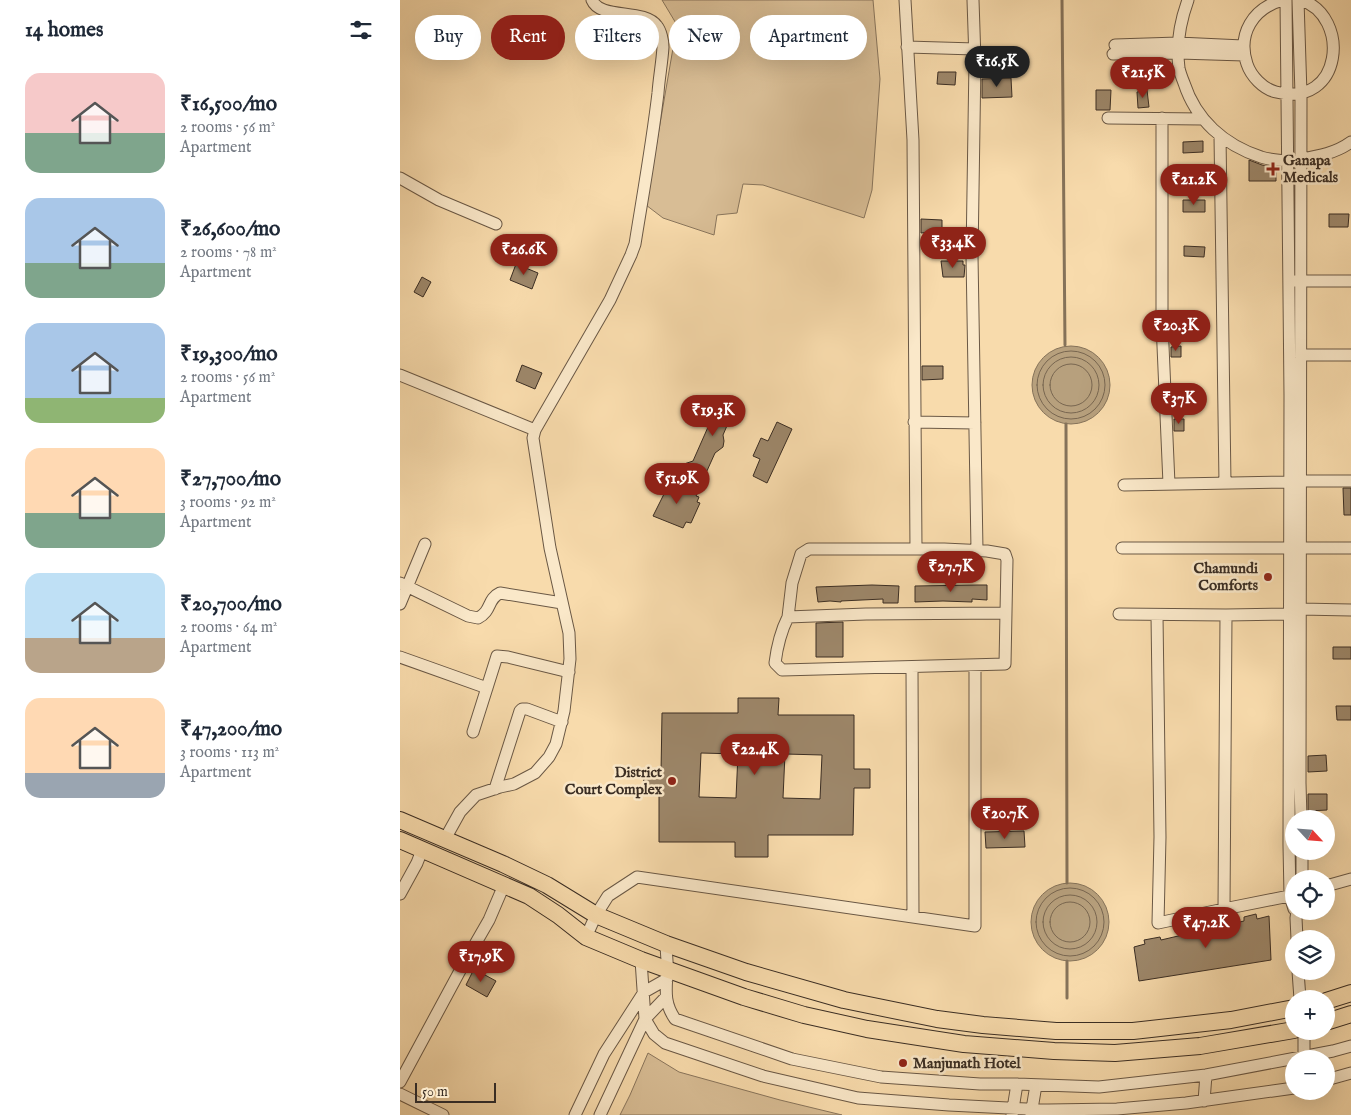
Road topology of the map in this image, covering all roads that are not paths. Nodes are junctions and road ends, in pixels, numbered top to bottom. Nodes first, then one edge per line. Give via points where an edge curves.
1 (592, 0) edge
2 (905, 0) edge
3 (974, 0) edge
4 (1188, 0) edge
5 (1284, 0) edge
6 (1299, 0) edge
7 (907, 47) junction
8 (1178, 48) junction
9 (974, 49) junction
10 (1114, 49) dead end
11 (1244, 51) junction
12 (1301, 94) junction
13 (1287, 95) junction
14 (1108, 118) dead end
15 (1162, 118) junction
16 (1202, 118) junction
17 (1220, 136) junction
18 (1351, 142) edge
19 (1301, 159) junction
20 (1288, 161) junction
21 (400, 178) edge
22 (496, 224) dead end
23 (1351, 281) edge
24 (1295, 282) junction
25 (1301, 355) junction
26 (1351, 355) edge
27 (400, 376) edge
28 (914, 422) junction
29 (975, 423) junction
30 (535, 430) junction
31 (1351, 481) edge
32 (1295, 482) junction
33 (1225, 483) junction
34 (1169, 484) junction
35 (1124, 485) dead end
36 (425, 544) dead end
37 (1122, 548) dead end
38 (1295, 548) junction
39 (1351, 548) edge
40 (916, 549) junction
41 (977, 550) junction
42 (404, 585) edge
43 (562, 603) junction
44 (400, 604) edge
45 (1351, 610) edge
46 (1295, 611) junction
47 (1006, 614) junction
48 (1119, 614) dead end
49 (1157, 615) junction
50 (1226, 615) junction
51 (788, 617) junction
52 (400, 657) edge
53 (975, 665) junction
54 (912, 667) junction
55 (569, 672) junction
56 (487, 688) junction
57 (562, 722) junction
58 (473, 732) dead end
59 (495, 789) junction
60 (1301, 810) edge
61 (400, 820) edge
62 (445, 839) junction
63 (400, 840) edge
64 (430, 853) junction
65 (1290, 870) edge
66 (1351, 878) edge
67 (1335, 883) edge
68 (504, 885) junction
69 (402, 887) edge
70 (1285, 897) edge
71 (1224, 909) junction
72 (596, 915) junction
73 (913, 916) junction
74 (586, 936) junction
75 (666, 944) junction
76 (641, 960) junction
77 (667, 975) junction
78 (644, 992) junction
79 (1351, 994) edge
80 (666, 997) junction
81 (1335, 998) edge
82 (1285, 1007) edge
83 (1351, 1014) edge
84 (645, 1019) junction
85 (1335, 1019) edge
86 (1285, 1032) edge
87 (1351, 1046) edge
88 (1335, 1050) edge
89 (1285, 1060) edge
90 (1351, 1073) edge
91 (1206, 1075) junction
92 (1335, 1077) edge
93 (400, 1082) edge
94 (1017, 1084) junction
95 (1036, 1085) junction
96 (1285, 1089) edge
97 (400, 1094) edge
98 (1204, 1101) junction
99 (1013, 1112) edge
100 (1032, 1112) edge
101 (443, 1115) edge
102 (574, 1115) edge
103 (600, 1115) edge

1 - 30 street via 600,9 643,17 658,27 663,46 653,138 631,256 610,300
2 - 7 street
3 - 9 street
4 - 8 street
5 - 11 street via 1261,10 1252,20 1246,33
5 - 13 street
6 - 12 street
6 - 12 street via 1318,7 1326,14 1342,46 1331,74 1313,90
7 - 9 street
7 - 28 street via 913,140
8 - 10 street
8 - 11 street
8 - 16 street via 1179,69 1187,92
9 - 29 street via 972,256
11 - 13 street via 1249,70 1258,82
12 - 13 street
12 - 19 street
13 - 20 street
14 - 15 street
15 - 16 street
15 - 34 street via 1162,323
16 - 17 street
17 - 20 street via 1262,158
17 - 33 street
18 - 19 street via 1342,148
19 - 24 street
20 - 24 street
21 - 22 street via 439,200
23 - 24 street
24 - 25 street
24 - 32 street
25 - 26 street
25 - 32 street
27 - 30 street
28 - 29 street
28 - 40 street
29 - 41 street
30 - 43 street via 535,456
31 - 32 street
32 - 33 street
32 - 38 street
33 - 34 street
34 - 35 street
36 - 42 street
37 - 38 street
38 - 39 street
38 - 46 street
40 - 41 street
40 - 51 street via 809,549 801,554 792,583
41 - 47 street via 1005,554
42 - 43 street via 478,618 485,614 495,595 500,593
42 - 44 street
43 - 55 street via 569,633
45 - 46 street
46 - 50 street
46 - 60 street
46 - 65 street
47 - 51 street
47 - 53 street via 1005,664
48 - 49 street
49 - 50 street
49 - 71 street via 1158,924
50 - 71 street
51 - 54 street via 775,663 782,670
52 - 56 street
53 - 54 street
53 - 73 street via 974,926
54 - 73 street
55 - 56 street via 497,656
55 - 57 street
56 - 58 street
57 - 59 street via 556,744 535,773
57 - 59 street via 522,708
59 - 62 street via 476,795 460,812
61 - 62 highway
62 - 64 highway
62 - 72 highway via 547,885
63 - 64 highway
64 - 68 highway
64 - 69 street via 417,863
66 - 67 street
68 - 74 highway via 529,896
68 - 93 street
70 - 71 street
72 - 73 street via 608,896 637,877
72 - 74 street
72 - 75 highway
74 - 76 highway
75 - 77 street
75 - 82 highway via 746,972 844,1000 983,1025 1056,1031 1133,1031 1231,1020
76 - 77 highway
76 - 78 street
77 - 78 street
77 - 80 street
77 - 86 highway via 804,1015 867,1029 964,1044 1115,1053 1200,1046
78 - 84 street
78 - 102 street via 604,1054
79 - 81 highway
80 - 84 street
80 - 94 street via 669,1011 675,1019 792,1059 881,1077
83 - 85 highway
84 - 99 street via 654,1034 666,1043 772,1078 858,1098
84 - 103 street
87 - 88 street
89 - 91 street
90 - 92 street
91 - 95 street via 1099,1087
91 - 98 street
94 - 95 street
94 - 99 street
95 - 100 street
96 - 98 street
97 - 101 street
98 - 100 street
99 - 100 street

